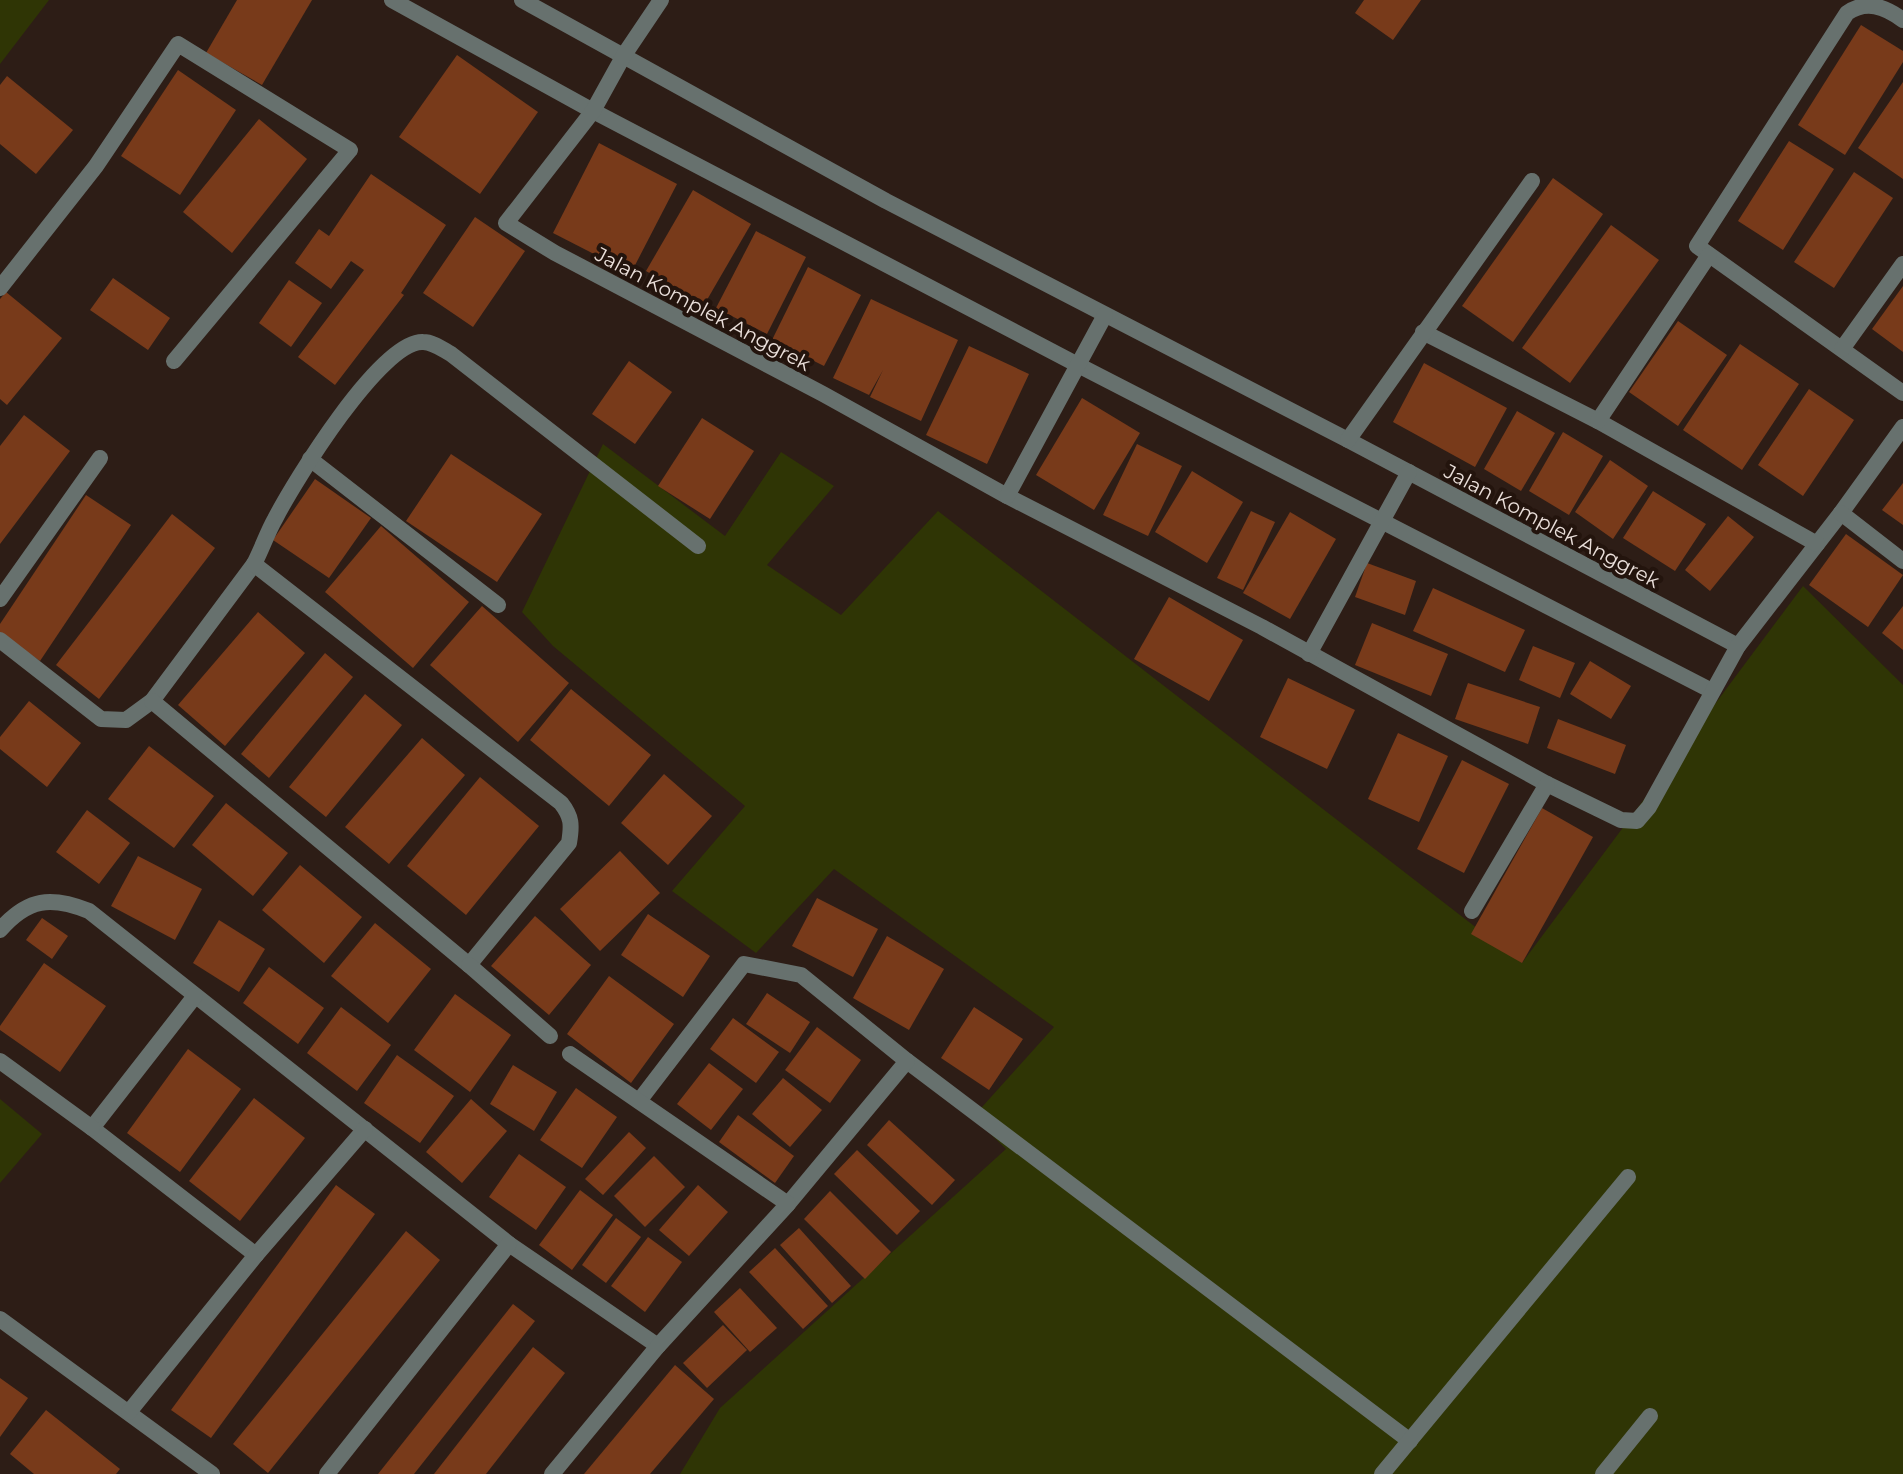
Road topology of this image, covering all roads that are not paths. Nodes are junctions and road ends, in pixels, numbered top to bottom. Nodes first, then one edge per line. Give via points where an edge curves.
1 (392, 0) edge
2 (522, 0) edge
3 (661, 0) edge
4 (1903, 20) edge
5 (624, 55) junction
6 (593, 111) junction
7 (1532, 181) dead end
8 (1709, 255) junction
9 (1903, 264) edge
10 (0, 288) edge
11 (1105, 315) junction
12 (1423, 332) junction
13 (1842, 349) junction
14 (174, 361) dead end
15 (1078, 365) junction
16 (1903, 393) edge
17 (1598, 421) junction
18 (1903, 427) edge
19 (1348, 440) junction
20 (100, 458) dead end
21 (310, 459) junction
22 (1409, 472) junction
23 (1007, 496) junction
24 (1841, 513) junction
25 (1381, 523) junction
26 (1817, 544) junction
27 (698, 546) dead end
28 (1903, 561) edge
29 (254, 564) junction
30 (0, 599) edge
31 (498, 605) dead end
32 (0, 640) edge
33 (1738, 646) junction
34 (1309, 654) junction
35 (1712, 691) junction
36 (152, 701) junction
37 (1547, 784) junction
38 (1472, 911) dead end
39 (0, 930) edge
40 (469, 965) junction
41 (195, 996) junction
42 (550, 1036) dead end
43 (570, 1054) dead end
44 (0, 1061) edge
45 (907, 1061) junction
46 (639, 1101) junction
47 (92, 1128) junction
48 (365, 1129) junction
49 (1628, 1177) dead end
50 (788, 1204) junction
51 (509, 1244) junction
52 (256, 1255) junction
53 (0, 1319) edge
54 (658, 1346) junction
55 (129, 1412) junction
56 (1650, 1416) dead end
57 (1410, 1441) junction
58 (212, 1474) edge
59 (327, 1474) edge
60 (552, 1474) edge
61 (1382, 1474) edge
62 (1603, 1474) edge

1 - 6 street
2 - 5 street, Jalan Komplek Anggrek
3 - 5 street
4 - 8 street via 1870,2 1856,4 1847,13 1697,246
5 - 6 street, Jalan Komplek Anggrek
5 - 11 street, Jalan Komplek Anggrek
6 - 15 street
6 - 23 street, Jalan Komplek Anggrek via 506,223
7 - 12 street
8 - 13 street
8 - 17 street
9 - 13 street
10 - 14 street via 96,166 178,44 350,150
11 - 15 street
11 - 19 street, Jalan Komplek Anggrek
12 - 17 street
12 - 19 street
13 - 16 street
15 - 23 street
15 - 25 street
17 - 26 street
18 - 24 street, Jalan Komplek Anggrek
19 - 22 street, Jalan Komplek Anggrek
20 - 30 street
21 - 27 street via 377,371 406,346 432,343
21 - 29 street
21 - 31 street
22 - 25 street
22 - 33 street, Jalan Komplek Anggrek
23 - 34 street, Jalan Komplek Anggrek
24 - 26 street, Jalan Komplek Anggrek
24 - 28 street
25 - 34 street
25 - 35 street
26 - 33 street, Jalan Komplek Anggrek
29 - 36 street
29 - 40 street via 569,814 569,843
32 - 36 street via 101,719 126,720
33 - 35 street, Jalan Komplek Anggrek
34 - 37 street, Jalan Komplek Anggrek
35 - 37 street, Jalan Komplek Anggrek via 1637,821 1621,820
36 - 40 street
37 - 38 street
39 - 41 street via 16,911 44,901 65,901 89,911
40 - 42 street
41 - 47 street
41 - 48 street
43 - 46 street
44 - 47 street
45 - 46 street via 801,975 744,964
45 - 50 street
45 - 57 street
46 - 50 street
47 - 52 street
48 - 51 street
48 - 52 street
49 - 57 street
50 - 54 street
51 - 54 street
51 - 59 street
52 - 55 street
53 - 55 street
54 - 60 street
55 - 58 street
56 - 62 street
57 - 61 street

